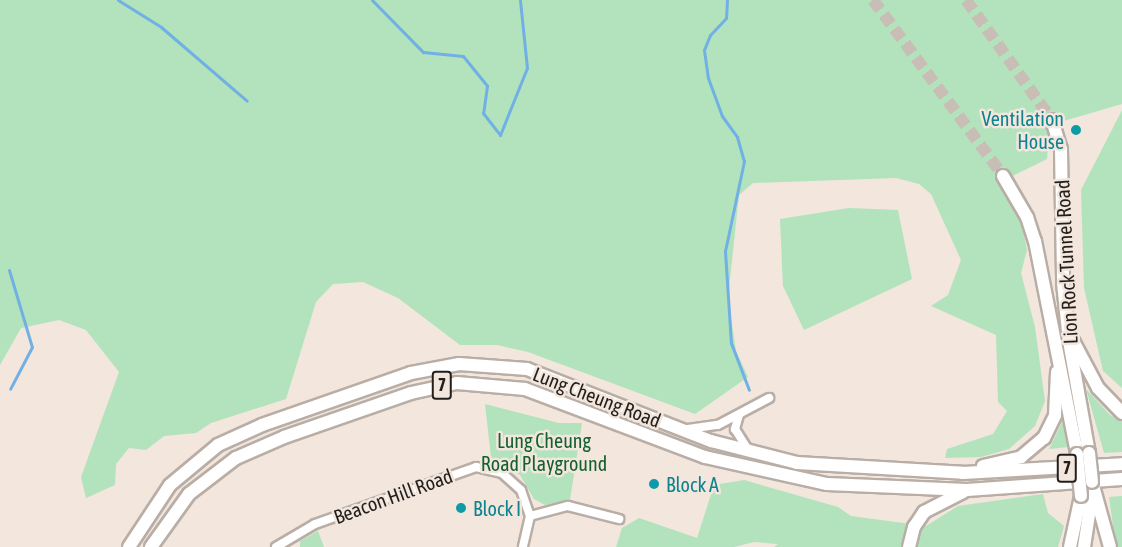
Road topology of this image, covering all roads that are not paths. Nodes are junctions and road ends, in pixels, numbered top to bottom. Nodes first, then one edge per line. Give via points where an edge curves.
1 (1052, 120) tunnel mouth
2 (1004, 176) tunnel mouth
3 (1069, 334) junction
4 (1059, 359) junction
5 (769, 398) dead end
6 (1074, 404) junction
7 (1122, 413) edge
8 (739, 415) junction
9 (677, 428) junction
10 (1083, 453) junction
11 (753, 454) junction
12 (1122, 464) edge
13 (963, 473) junction
14 (1122, 479) edge
15 (967, 490) junction
16 (1095, 508) junction
17 (530, 516) junction
18 (619, 519) dead end
19 (297, 536) junction
20 (129, 547) edge
21 (151, 547) edge
22 (276, 547) edge
23 (293, 547) edge
24 (523, 547) edge
25 (909, 547) edge
26 (1070, 547) edge
27 (1084, 547) edge
28 (1110, 547) edge

1 - 3 highway, Lion Rock Tunnel Road via 1062,164 1063,272
2 - 4 highway, Lion Rock Tunnel Road via 1032,231
3 - 6 highway, Lion Rock Tunnel Road
3 - 7 highway via 1098,388
4 - 6 highway, Lion Rock Tunnel Road
4 - 13 highway via 1055,415 1044,438 1021,457
5 - 8 street
6 - 10 highway
8 - 9 street via 707,428
8 - 11 street via 737,436
9 - 11 highway, Lung Cheung Road / 7
9 - 20 highway, Lung Cheung Road / 7 via 527,369 480,363 432,368 262,425 218,445 170,485
10 - 16 highway, bridge
10 - 26 highway, bridge via 1079,517
11 - 13 highway, Lung Cheung Road / 7 via 824,467
12 - 13 highway, Lung Cheung Road / 7
14 - 15 highway, Lung Cheung Road / 7
15 - 21 highway, Lung Cheung Road / 7 via 857,487 779,476 688,452 525,389 458,383 380,404 236,458 189,494
15 - 25 highway via 924,512 914,527
16 - 27 highway
16 - 28 highway
17 - 18 street via 568,506
17 - 19 street, Beacon Hill Road via 525,495 513,480 496,470 476,467 315,524
17 - 24 street
19 - 22 street, Beacon Hill Road
19 - 23 street

